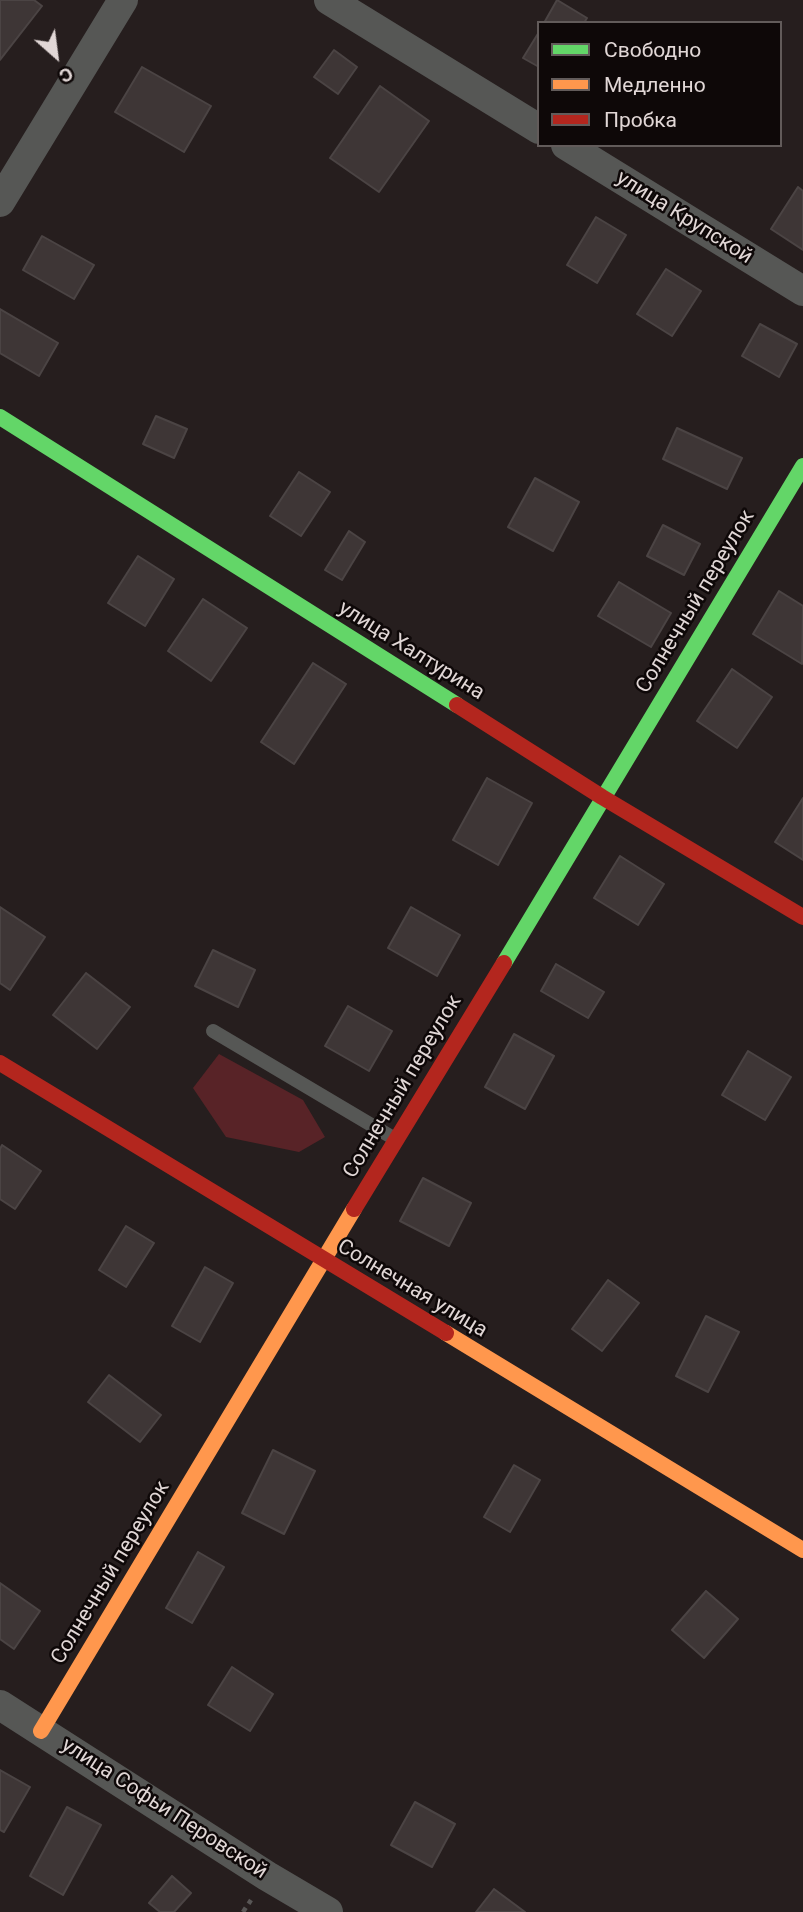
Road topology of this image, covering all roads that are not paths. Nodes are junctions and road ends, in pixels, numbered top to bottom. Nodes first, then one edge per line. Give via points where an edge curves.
1 (124, 0) edge
2 (329, 0) edge
3 (537, 128) edge
4 (569, 147) edge
5 (0, 202) edge
6 (803, 291) edge
7 (0, 417) edge
8 (803, 466) edge
9 (602, 797) junction
10 (803, 917) edge
11 (213, 1031) dead end
12 (0, 1063) edge
13 (397, 1140) junction
14 (323, 1259) junction
15 (803, 1550) edge
16 (0, 1705) edge
17 (41, 1731) junction
18 (328, 1912) edge

1 - 5 street
2 - 3 street
4 - 6 street, улица Крупской
7 - 9 street, улица Халтурина
8 - 9 street, Солнечный переулок
9 - 10 street, улица Халтурина
9 - 13 street, Солнечный переулок
11 - 13 lane
12 - 14 street, Солнечная улица
13 - 14 street, Солнечный переулок
14 - 15 street, Солнечная улица
14 - 17 street, Солнечный переулок
16 - 17 street, улица Софьи Перовской
17 - 18 street, улица Софьи Перовской

